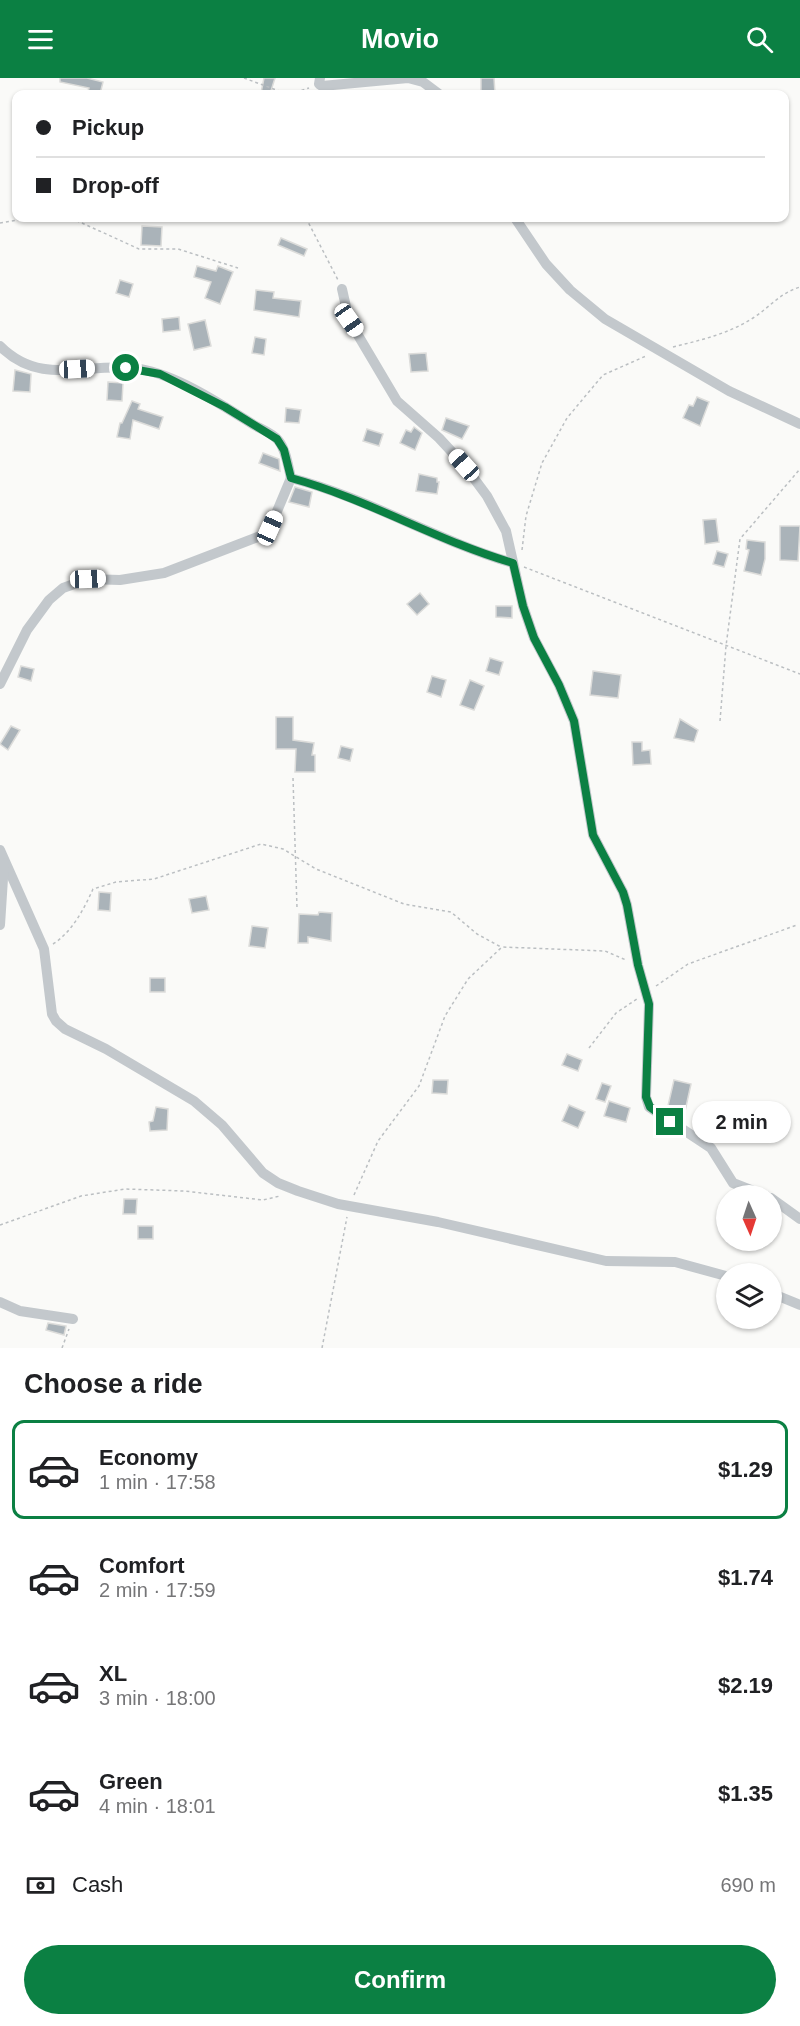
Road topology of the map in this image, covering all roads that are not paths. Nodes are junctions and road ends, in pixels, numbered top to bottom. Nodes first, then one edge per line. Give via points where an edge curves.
1 (319, 81) edge
2 (434, 90) edge
3 (518, 222) edge
4 (342, 289) road end
5 (0, 346) edge
6 (800, 424) edge
7 (291, 478) junction
8 (517, 564) junction
9 (0, 684) edge
10 (2, 855) edge
11 (0, 925) edge
12 (738, 1185) edge
13 (782, 1206) edge
14 (800, 1219) edge
15 (716, 1273) edge
16 (782, 1298) edge
17 (0, 1302) edge
18 (800, 1305) edge
19 (73, 1319) road end

1 - 2 street via 408,78
3 - 6 street via 546,264 605,318 729,391
4 - 8 street via 349,320 397,401 439,438 487,495 506,531
5 - 7 street via 27,367 112,367 160,374 277,439
7 - 8 street via 324,487 479,553
7 - 9 street via 270,528 263,535 164,573 120,580 88,579 63,588 27,630
8 - 12 street via 523,606 534,638 574,721 593,835 623,892 649,1004 646,1097 650,1107 711,1148
10 - 11 street
10 - 15 street via 44,950 56,1021 194,1101 222,1125 263,1173 278,1183 350,1206 438,1222 606,1262 675,1262
13 - 14 street
16 - 18 street
17 - 19 street via 20,1311

